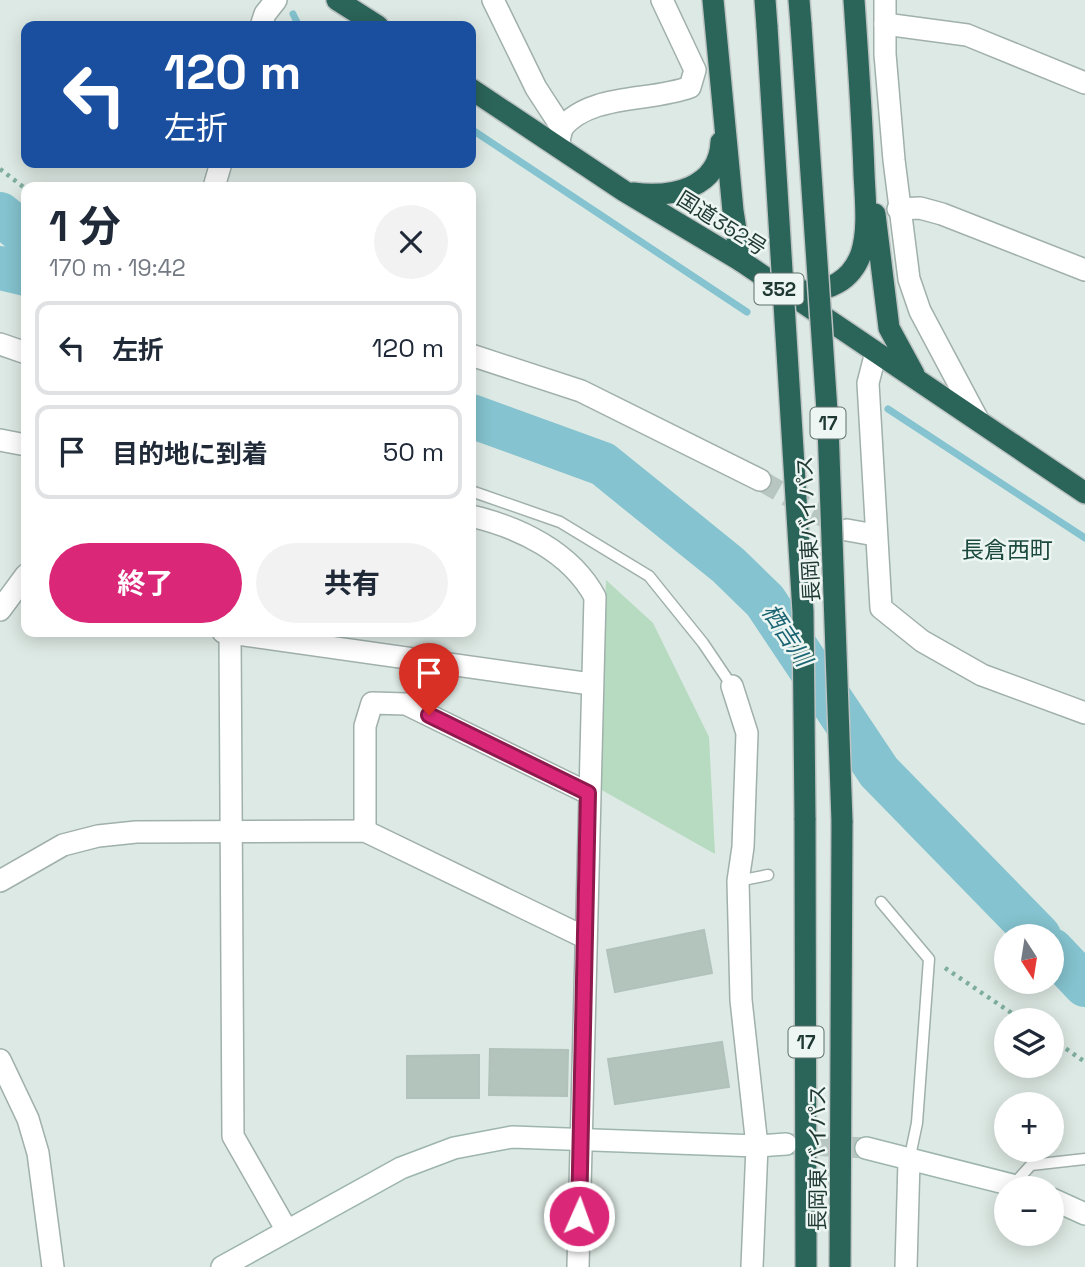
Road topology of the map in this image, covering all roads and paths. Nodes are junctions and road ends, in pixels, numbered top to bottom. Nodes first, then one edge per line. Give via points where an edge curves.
1 (276, 0) edge
2 (337, 0) edge
3 (493, 0) edge
4 (662, 0) edge
5 (713, 0) edge
6 (765, 0) edge
7 (799, 0) edge
8 (854, 0) edge
9 (886, 0) edge
10 (263, 21) edge
11 (370, 21) edge
12 (885, 24) junction
13 (1085, 83) edge
14 (476, 92) edge
15 (862, 94) junction
16 (723, 114) junction
17 (560, 137) junction
18 (0, 169) edge
19 (21, 185) edge
20 (624, 191) junction
21 (898, 209) junction
22 (741, 261) junction
23 (1085, 270) edge
24 (772, 284) junction
25 (0, 344) edge
26 (21, 351) edge
27 (876, 352) junction
28 (476, 357) edge
29 (915, 377) junction
30 (978, 420) junction
31 (0, 440) edge
32 (21, 444) edge
33 (760, 480) tunnel mouth
34 (476, 493) edge
35 (1085, 494) edge
36 (476, 517) edge
37 (847, 530) tunnel mouth
38 (875, 535) junction
39 (21, 583) edge
40 (9, 601) edge
41 (228, 637) edge
42 (263, 637) edge
43 (591, 684) junction
44 (732, 686) joint
45 (1085, 713) edge
46 (588, 793) junction
47 (365, 831) junction
48 (231, 832) junction
49 (768, 875) dead end
50 (0, 881) edge
51 (738, 881) junction
52 (881, 902) dead end
53 (584, 937) junction
54 (929, 959) junction
55 (1005, 1008) edge
56 (1064, 1047) edge
57 (0, 1060) edge
58 (1085, 1062) edge
59 (582, 1140) junction
60 (786, 1144) tunnel mouth
61 (757, 1146) junction
62 (866, 1148) tunnel mouth
63 (1085, 1159) edge
64 (909, 1161) junction
65 (1025, 1176) edge
66 (994, 1180) edge
67 (1064, 1204) edge
68 (1085, 1214) edge
69 (286, 1229) junction
70 (53, 1267) edge
71 (222, 1267) edge
72 (578, 1267) edge
73 (752, 1267) edge
74 (806, 1267) edge
75 (840, 1267) edge
76 (905, 1267) edge

1 - 10 street
2 - 11 highway
3 - 17 street
4 - 17 street via 695,70 690,87 592,108 572,116
5 - 16 highway
6 - 74 highway, 長岡東バイパス / 17, bridge via 803,612
7 - 75 highway, 長岡東バイパス / 17, bridge via 828,426 842,821
8 - 15 highway
9 - 12 street
12 - 13 street via 967,35
12 - 21 street
14 - 17 highway, 国道352号 / 352
15 - 24 highway via 865,207 861,254 839,284 825,291
15 - 29 highway via 885,309 889,328
16 - 20 highway via 721,152 704,180 656,196
16 - 22 highway
17 - 20 highway, 国道352号 / 352
18 - 19 path
20 - 22 highway, 国道352号 / 352
21 - 23 street via 942,214
21 - 30 street via 909,279 920,312
22 - 24 highway, 国道352号 / 352
24 - 27 highway, 国道352号 / 352
25 - 26 street
27 - 29 highway, 国道352号 / 352
27 - 38 street via 868,383
28 - 33 street via 581,391
29 - 30 highway, 国道352号 / 352
30 - 35 highway, 国道352号 / 352
31 - 32 street
34 - 44 lane via 560,522 649,576
36 - 43 street via 502,523 572,563 584,576 595,597
37 - 38 street
38 - 45 street via 881,608 922,641 982,675
39 - 40 street
41 - 48 street
42 - 43 street
43 - 46 street
44 - 51 street via 747,733
46 - 47 street via 406,704 372,703 365,726
46 - 53 street
47 - 48 street
47 - 53 street
48 - 50 street via 98,836 63,845
48 - 69 street via 233,1136
49 - 51 lane
51 - 61 street via 741,1000
52 - 54 lane
53 - 59 street
54 - 55 path
54 - 64 lane via 917,1123
56 - 58 path
57 - 70 street via 28,1119 38,1153
59 - 61 street
59 - 69 street via 512,1137 454,1147 401,1168
59 - 72 street
60 - 61 street
61 - 73 street
62 - 64 street
63 - 65 lane via 1031,1166
64 - 66 street
64 - 76 street
67 - 68 street
69 - 71 street

